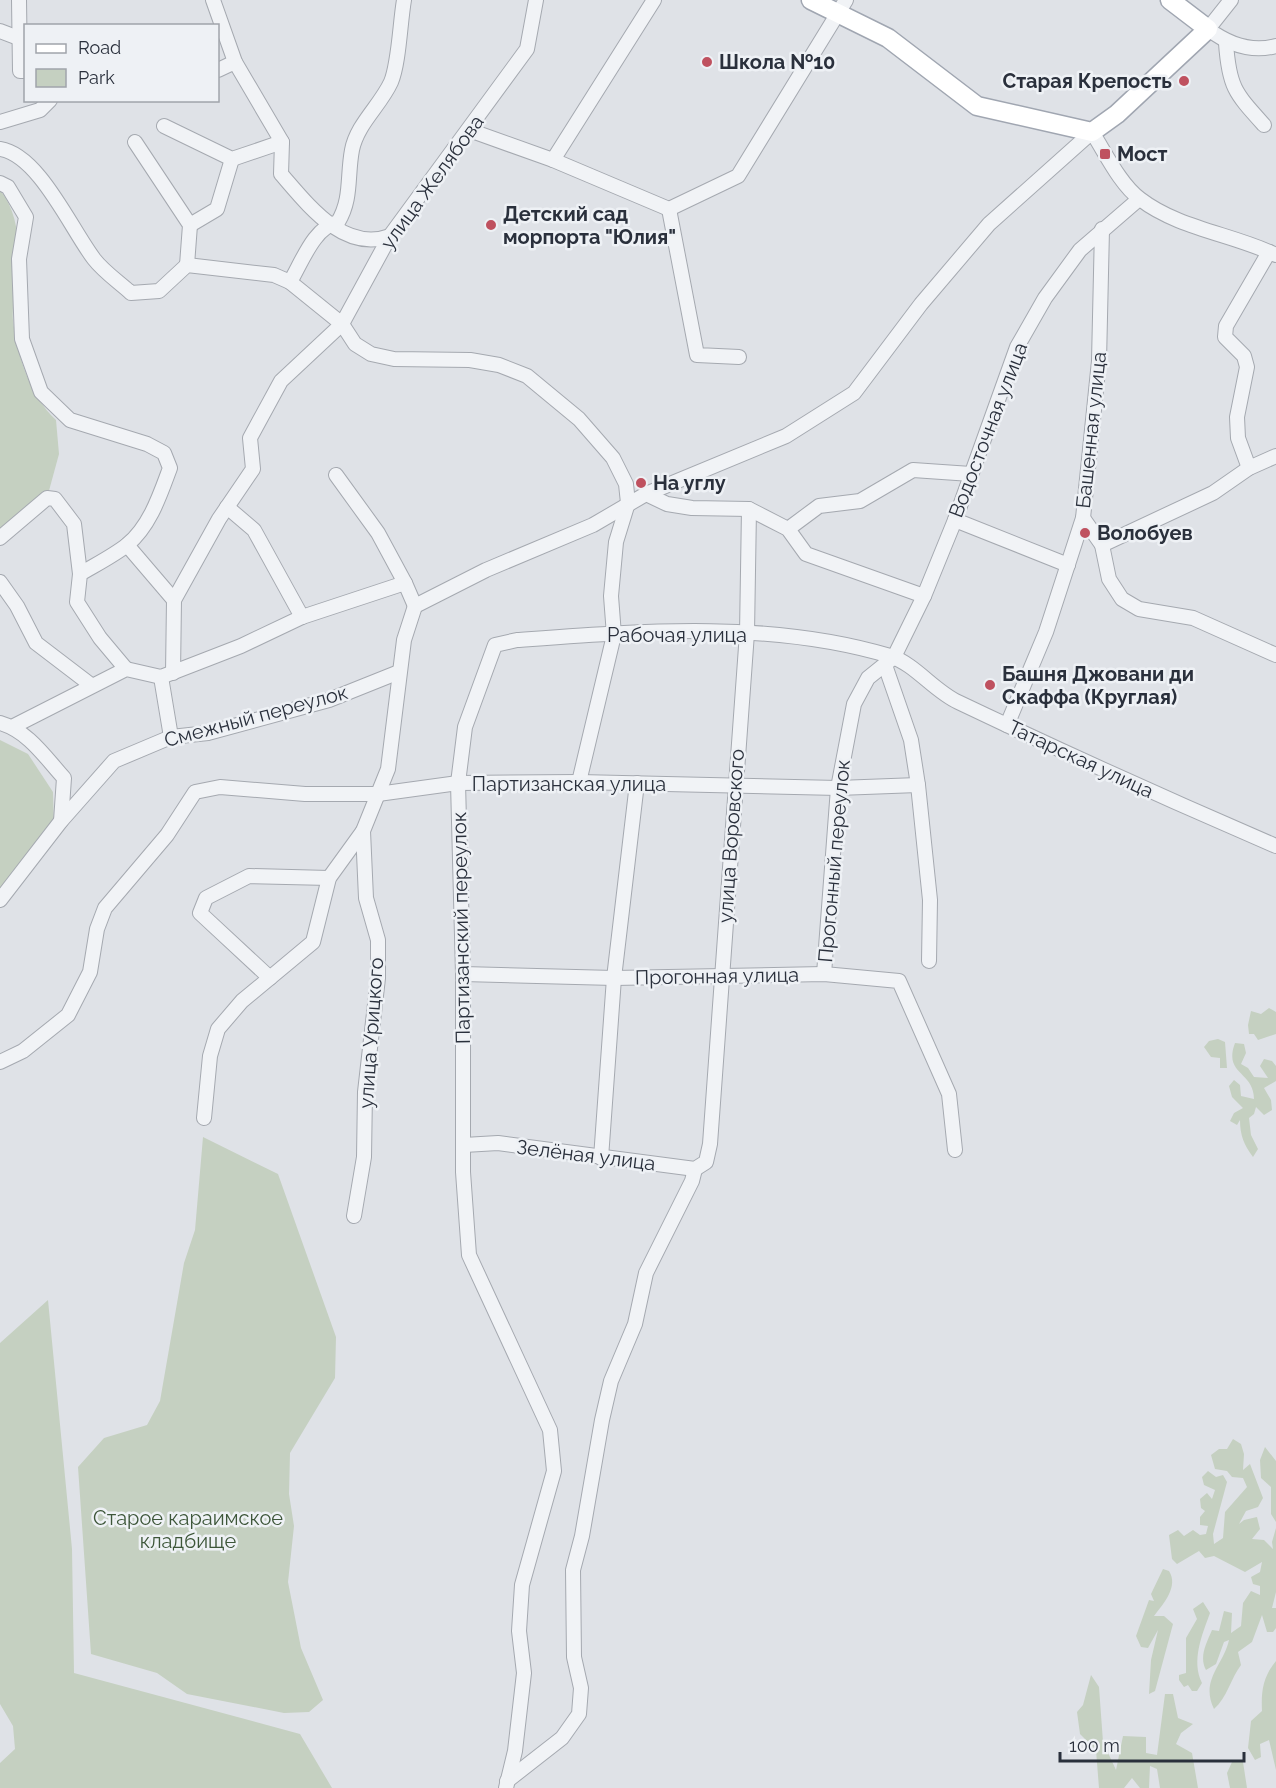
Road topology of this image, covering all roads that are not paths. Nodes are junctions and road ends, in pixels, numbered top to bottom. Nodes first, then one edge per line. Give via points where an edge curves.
1 (19, 0) edge
2 (213, 0) edge
3 (404, 0) edge
4 (536, 0) edge
5 (654, 0) edge
6 (811, 0) edge
7 (1170, 0) edge
8 (1231, 0) edge
9 (842, 7) edge
10 (1208, 29) junction
11 (0, 31) edge
12 (21, 39) junction
13 (1226, 43) junction
14 (1276, 46) edge
15 (235, 62) junction
16 (219, 70) edge
17 (24, 71) edge
18 (48, 102) edge
19 (0, 122) edge
20 (1264, 125) dead end
21 (164, 126) dead end
22 (470, 130) junction
23 (1092, 132) junction
24 (135, 142) dead end
25 (282, 142) junction
26 (0, 149) edge
27 (232, 159) junction
28 (553, 160) junction
29 (0, 183) edge
30 (1139, 199) junction
31 (669, 209) junction
32 (329, 224) junction
33 (190, 225) junction
34 (1102, 229) junction
35 (390, 236) junction
36 (1273, 253) edge
37 (187, 265) junction
38 (290, 282) junction
39 (342, 324) junction
40 (739, 357) dead end
41 (1276, 456) edge
42 (1249, 468) junction
43 (970, 474) junction
44 (336, 475) dead end
45 (646, 494) junction
46 (628, 503) junction
47 (227, 507) junction
48 (750, 509) junction
49 (1083, 518) junction
50 (955, 520) junction
51 (788, 529) junction
52 (0, 538) edge
53 (127, 545) junction
54 (1102, 545) junction
55 (1068, 565) junction
56 (80, 574) junction
57 (0, 582) edge
58 (405, 584) junction
59 (924, 596) junction
60 (174, 600) junction
61 (415, 606) junction
62 (302, 617) junction
63 (747, 633) junction
64 (614, 635) junction
65 (495, 645) joint
66 (1276, 655) edge
67 (889, 661) junction
68 (126, 669) junction
69 (399, 672) junction
70 (167, 675) junction
71 (91, 685) junction
72 (6, 725) edge
73 (1007, 725) junction
74 (171, 737) junction
75 (579, 782) junction
76 (458, 783) junction
77 (637, 783) junction
78 (734, 785) junction
79 (918, 785) junction
80 (838, 789) junction
81 (378, 794) junction
82 (61, 821) junction
83 (363, 831) junction
84 (1276, 846) edge
85 (329, 878) junction
86 (0, 900) edge
87 (929, 962) dead end
88 (463, 974) junction
89 (824, 974) junction
90 (721, 977) junction
91 (270, 978) junction
92 (614, 978) junction
93 (0, 1062) edge
94 (204, 1118) dead end
95 (464, 1145) junction
96 (955, 1150) dead end
97 (601, 1158) junction
98 (700, 1165) junction
99 (354, 1216) dead end
100 (507, 1785) edge

1 - 12 street
2 - 15 street
3 - 32 street via 396,69 390,85 357,134 348,200 338,222
4 - 22 street, улица Желябова via 527,49
5 - 28 street
6 - 9 main road
7 - 10 main road
8 - 10 street
9 - 23 main road via 977,106
9 - 31 street via 738,176
10 - 13 street
10 - 23 main road via 1117,114
11 - 12 street
12 - 17 street via 20,71
13 - 14 street via 1258,48
13 - 20 street via 1234,92
15 - 16 street
15 - 25 street
18 - 19 street via 40,110
21 - 27 street
22 - 28 street
22 - 35 street, улица Желябова
23 - 30 street
23 - 45 street via 988,224 854,393 786,436
24 - 33 street
25 - 27 street
25 - 32 street via 281,174
26 - 37 street via 21,157 95,261 131,293 159,291
27 - 33 street via 218,209
28 - 31 street
29 - 53 street via 8,187 26,218 18,268 22,339 41,392 70,420 164,453 170,468 158,502
30 - 34 street, Водосточная улица
30 - 36 street via 1163,213
31 - 40 street via 697,356
32 - 35 street via 361,239 375,241
32 - 38 street via 320,232
33 - 37 street
34 - 43 street, Водосточная улица via 1080,250 1045,298 1017,347
34 - 49 street, Башенная улица via 1100,361
35 - 39 street, улица Желябова
36 - 42 street via 1226,326 1226,337 1244,356 1247,367 1237,417 1238,438
37 - 38 street via 274,275
38 - 39 street
39 - 46 street via 355,344 371,354 470,360 499,365 527,376 579,419 613,458 626,484
39 - 47 street, улица Желябова via 281,381 250,438 253,470
41 - 42 street
42 - 54 street via 1213,493
43 - 50 street, Водосточная улица
43 - 51 street via 913,470 860,501 819,506
44 - 58 street via 378,533
45 - 46 street
45 - 48 street via 667,504 692,508
46 - 61 street via 593,525 486,570
46 - 64 street via 616,542 611,596
47 - 60 street, улица Желябова
47 - 62 street via 254,530
48 - 51 street
48 - 63 street, улица Воровского
49 - 54 street
49 - 55 street, Башенная улица
50 - 55 street
50 - 59 street, Водосточная улица
51 - 59 street via 806,554
52 - 56 street via 47,498 55,499 74,524
53 - 56 street
53 - 60 street
54 - 66 street via 1109,579 1122,599 1139,609 1193,618
55 - 73 street, Башенная улица via 1046,632
56 - 68 street via 77,602
57 - 71 street via 36,643
58 - 61 street
58 - 62 street
59 - 67 street, Водосточная улица
60 - 70 street, улица Желябова
61 - 69 street, улица Урицкого
62 - 70 street
63 - 64 street, Рабочая улица via 654,631
63 - 67 street, Рабочая улица via 846,645
63 - 78 street, улица Воровского
64 - 65 street, Рабочая улица via 517,640
64 - 75 street
65 - 76 street, Партизанский переулок via 465,727
67 - 73 street, Татарская улица via 953,700
67 - 79 street via 911,740
67 - 80 street, Прогонный переулок via 868,678 854,704
68 - 70 street
68 - 71 street
69 - 74 street, Смежный переулок via 329,700 208,733
69 - 81 street, улица Урицкого via 388,769
70 - 74 street
71 - 72 street
72 - 82 street via 27,737 64,778
73 - 84 street, Татарская улица
74 - 82 street, Смежный переулок via 114,760
75 - 76 street, Партизанская улица
75 - 77 street, Партизанская улица
76 - 81 street, Партизанская улица
76 - 88 street, Партизанский переулок
77 - 78 street, Партизанская улица
77 - 92 street
78 - 80 street, Партизанская улица
78 - 90 street, улица Воровского
79 - 80 street, Партизанская улица
79 - 87 street via 930,900
80 - 89 street, Прогонный переулок
81 - 83 street, улица Урицкого
81 - 93 street, Партизанская улица via 220,788 195,792 167,835 105,908 90,972 68,1016 23,1051
82 - 86 street, Смежный переулок
83 - 85 street
83 - 99 street, улица Урицкого via 366,898 378,940 378,978 365,1092 364,1157
85 - 91 street via 314,942
85 - 91 street via 249,876 206,898 200,913
88 - 92 street, Прогонная улица
88 - 95 street, Партизанский переулок
89 - 90 street, Прогонная улица
89 - 96 street, Прогонная улица via 899,981 949,1094
90 - 92 street, Прогонная улица
90 - 98 street, улица Воровского via 710,1144
91 - 94 street via 218,1029 210,1056
92 - 97 street
95 - 97 street, Зелёная улица via 498,1143
95 - 100 street, Партизанский переулок via 470,1255 550,1430 554,1471 522,1586 519,1631 524,1673
97 - 98 street, Зелёная улица
98 - 100 street, улица Воровского via 646,1273 634,1324 611,1381 602,1419 573,1570 574,1657 581,1688 579,1714 562,1738

